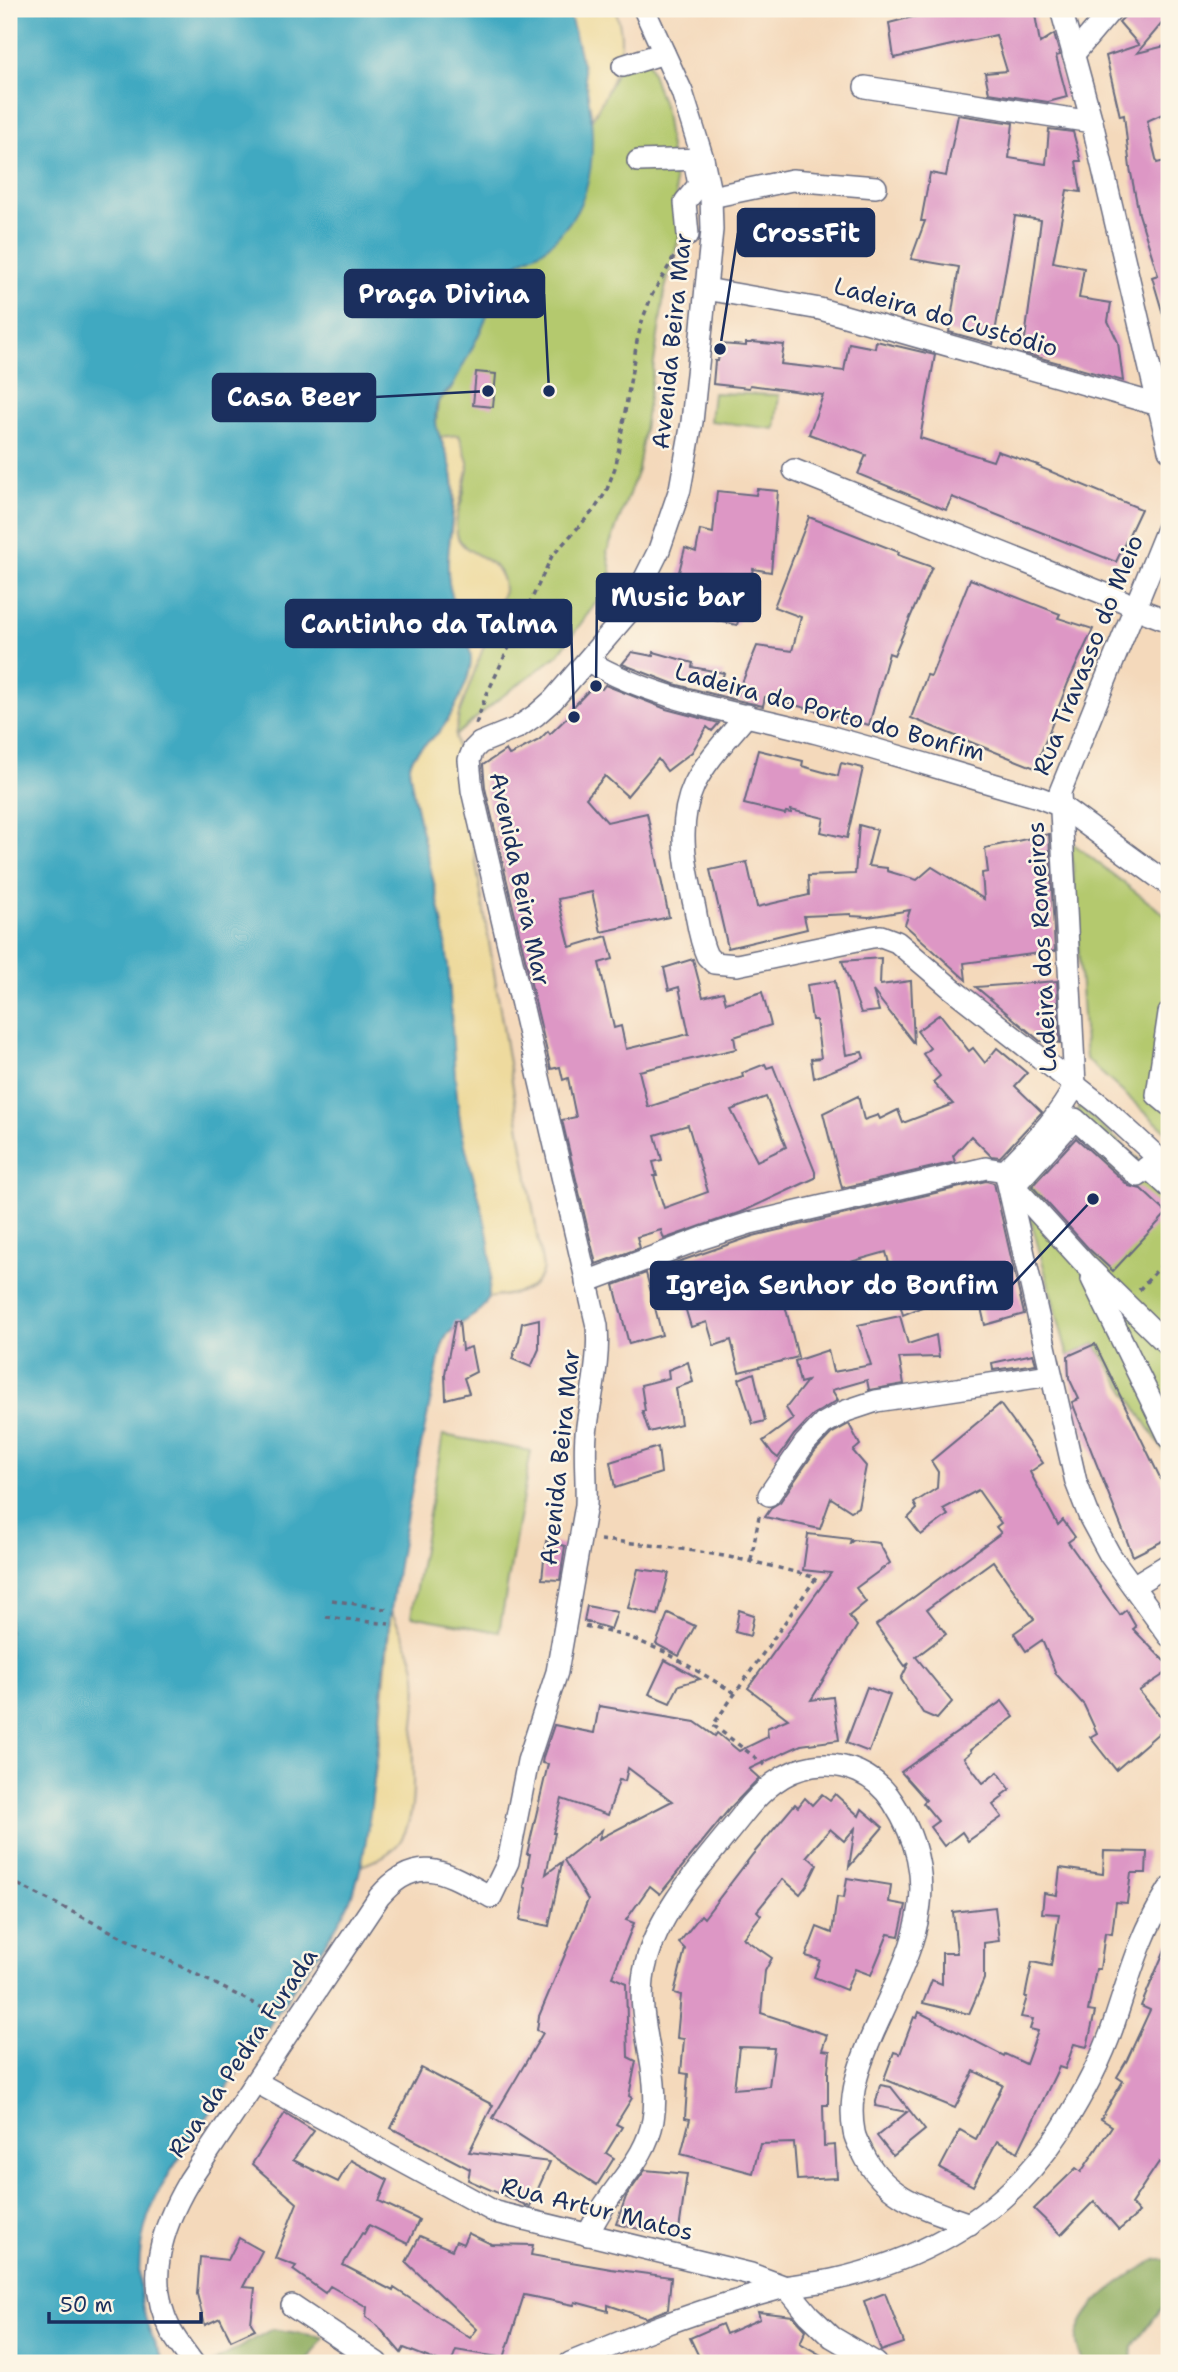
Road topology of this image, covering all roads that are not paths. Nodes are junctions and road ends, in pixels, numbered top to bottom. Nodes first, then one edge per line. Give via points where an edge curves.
1 (638, 9) edge
2 (644, 9) edge
3 (1061, 9) edge
4 (1112, 9) edge
5 (664, 53) junction
6 (1073, 55) junction
7 (623, 66) dead end
8 (865, 86) dead end
9 (1092, 122) junction
10 (703, 159) junction
11 (638, 161) dead end
12 (876, 187) dead end
13 (710, 197) junction
14 (688, 235) road end
15 (706, 289) junction
16 (1164, 406) edge
17 (1169, 450) edge
18 (794, 470) dead end
19 (1169, 524) edge
20 (1129, 604) junction
21 (1169, 621) edge
22 (588, 661) junction
23 (747, 715) junction
24 (1061, 806) junction
25 (1169, 885) edge
26 (1169, 1013) edge
27 (1167, 1046) edge
28 (1075, 1085) junction
29 (1169, 1105) edge
30 (1169, 1168) edge
31 (1005, 1171) junction
32 (1169, 1187) edge
33 (1085, 1264) junction
34 (586, 1282) junction
35 (1169, 1346) edge
36 (1050, 1375) junction
37 (1169, 1437) edge
38 (769, 1495) road end
39 (1169, 1564) edge
40 (1133, 1586) junction
41 (1169, 1636) edge
42 (1169, 1889) edge
43 (491, 1897) joint
44 (256, 2082) junction
45 (970, 2224) junction
46 (587, 2235) junction
47 (786, 2287) junction
48 (292, 2306) dead end
49 (192, 2363) edge
50 (377, 2363) edge
51 (570, 2363) edge
52 (876, 2363) edge

1 - 14 street via 679,99 691,146 699,185 685,202
2 - 5 street, Avenida Beira Mar
3 - 6 street
4 - 6 street
5 - 7 street
5 - 10 street, Avenida Beira Mar
6 - 9 street
8 - 9 street
9 - 16 street
10 - 11 street
10 - 13 street, Avenida Beira Mar
12 - 13 street via 792,180
13 - 15 street, Avenida Beira Mar
15 - 16 street, Ladeira do Custódio via 820,309
15 - 22 street, Avenida Beira Mar via 680,489 659,550 627,614
16 - 17 street
18 - 20 street
19 - 20 street, Rua Travasso do Meio
20 - 21 street
20 - 24 street, Rua Travasso do Meio via 1062,786
22 - 23 street, Ladeira do Porto do Bonfim via 627,682
22 - 34 street, Avenida Beira Mar via 536,715 480,743 469,760 472,790
23 - 24 street, Ladeira do Porto do Bonfim
23 - 28 street via 704,767 687,809 685,863 706,956 715,963 737,965 872,937 889,938
24 - 25 street, Ladeira do Porto do Bonfim
24 - 28 street, Ladeira dos Romeiros
26 - 27 street
27 - 29 street via 1157,1096
28 - 30 street
28 - 31 street via 1053,1121
31 - 34 street via 986,1168 750,1223
31 - 36 street
32 - 33 street via 1147,1167 1138,1176 1075,1119 1014,1186
33 - 35 street
33 - 37 street
34 - 43 street, Avenida Beira Mar via 598,1349 586,1432 587,1494 581,1538 557,1672 528,1760 508,1862
36 - 38 street via 876,1401 846,1411 823,1424 805,1443
36 - 40 street via 1076,1482 1090,1518
39 - 40 street
40 - 41 street
42 - 45 street via 1133,1962 1095,2068 1062,2129 1023,2179
43 - 44 street, Rua da Pedra Furada via 440,1872 406,1872 391,1883
44 - 46 street, Rua Artur Matos via 495,2212
44 - 49 street, Rua da Pedra Furada via 189,2180 162,2239 161,2305
45 - 46 street via 891,2191 870,2168 854,2134 852,2101 857,2073 909,1954 920,1917 921,1883 916,1847 885,1789 864,1773 818,1765 796,1769 765,1789 671,1906 655,1934 642,1996 653,2119 646,2146
45 - 47 street via 918,2254 832,2280
46 - 47 street, Rua Artur Matos via 751,2274
47 - 51 street via 686,2318
47 - 52 street via 831,2337
48 - 50 street

